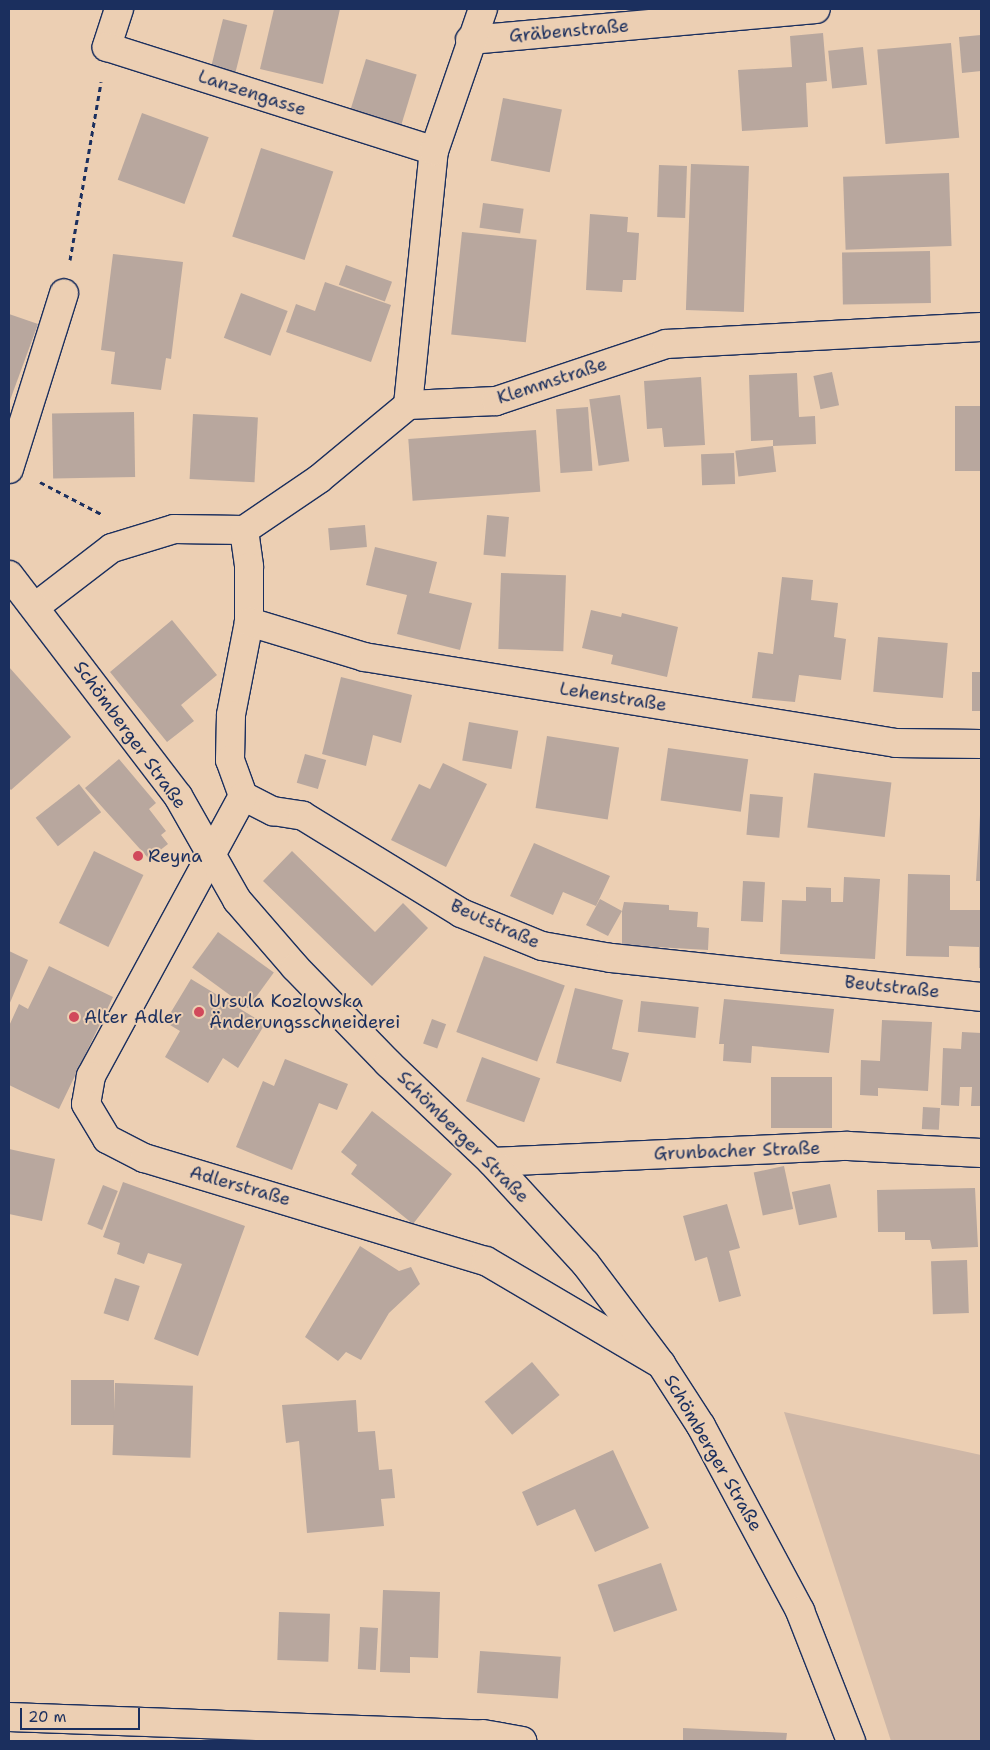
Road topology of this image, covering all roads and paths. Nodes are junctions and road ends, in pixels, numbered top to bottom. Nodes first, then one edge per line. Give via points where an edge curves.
1 (119, 9) edge
2 (483, 9) edge
3 (816, 9) edge
4 (470, 40) junction
5 (107, 47) junction
6 (434, 151) junction
7 (64, 293) joint
8 (981, 327) edge
9 (408, 405) junction
10 (9, 468) edge
11 (35, 480) dead end
12 (244, 530) junction
13 (144, 538) junction
14 (9, 575) edge
15 (34, 607) junction
16 (249, 622) junction
17 (981, 744) edge
18 (243, 796) junction
19 (210, 858) junction
20 (981, 997) edge
21 (981, 1152) edge
22 (492, 1162) junction
23 (661, 1364) junction
24 (9, 1717) edge
25 (195, 1733) edge
26 (522, 1741) edge
27 (851, 1741) edge

1 - 5 street
2 - 4 street
3 - 4 street, Gräbenstraße
4 - 6 street
5 - 6 street, Lanzengasse
5 - 7 path
6 - 9 street
7 - 10 street
8 - 9 street, Klemmstraße via 666,344 496,401
9 - 12 street via 319,479
11 - 13 path via 61,491
12 - 13 street via 174,529
12 - 16 street via 249,567
13 - 15 street via 112,548
14 - 15 street, Schömberger Straße
15 - 19 street, Schömberger Straße via 178,796
16 - 17 street, Lehenstraße via 364,657 896,743
16 - 18 street via 231,715 230,760
18 - 19 street, Adlerstraße
18 - 20 street, Beutstraße via 272,810 303,816 462,914 542,946 611,958
19 - 22 street, Schömberger Straße via 237,900 295,967 388,1063
19 - 23 street, Adlerstraße via 91,1076 86,1104 107,1139 144,1158 486,1261
21 - 22 street, Grunbacher Straße via 848,1146
22 - 23 street, Schömberger Straße via 585,1263
23 - 27 street, Schömberger Straße via 701,1426 800,1611
24 - 25 street
25 - 26 street via 483,1734

